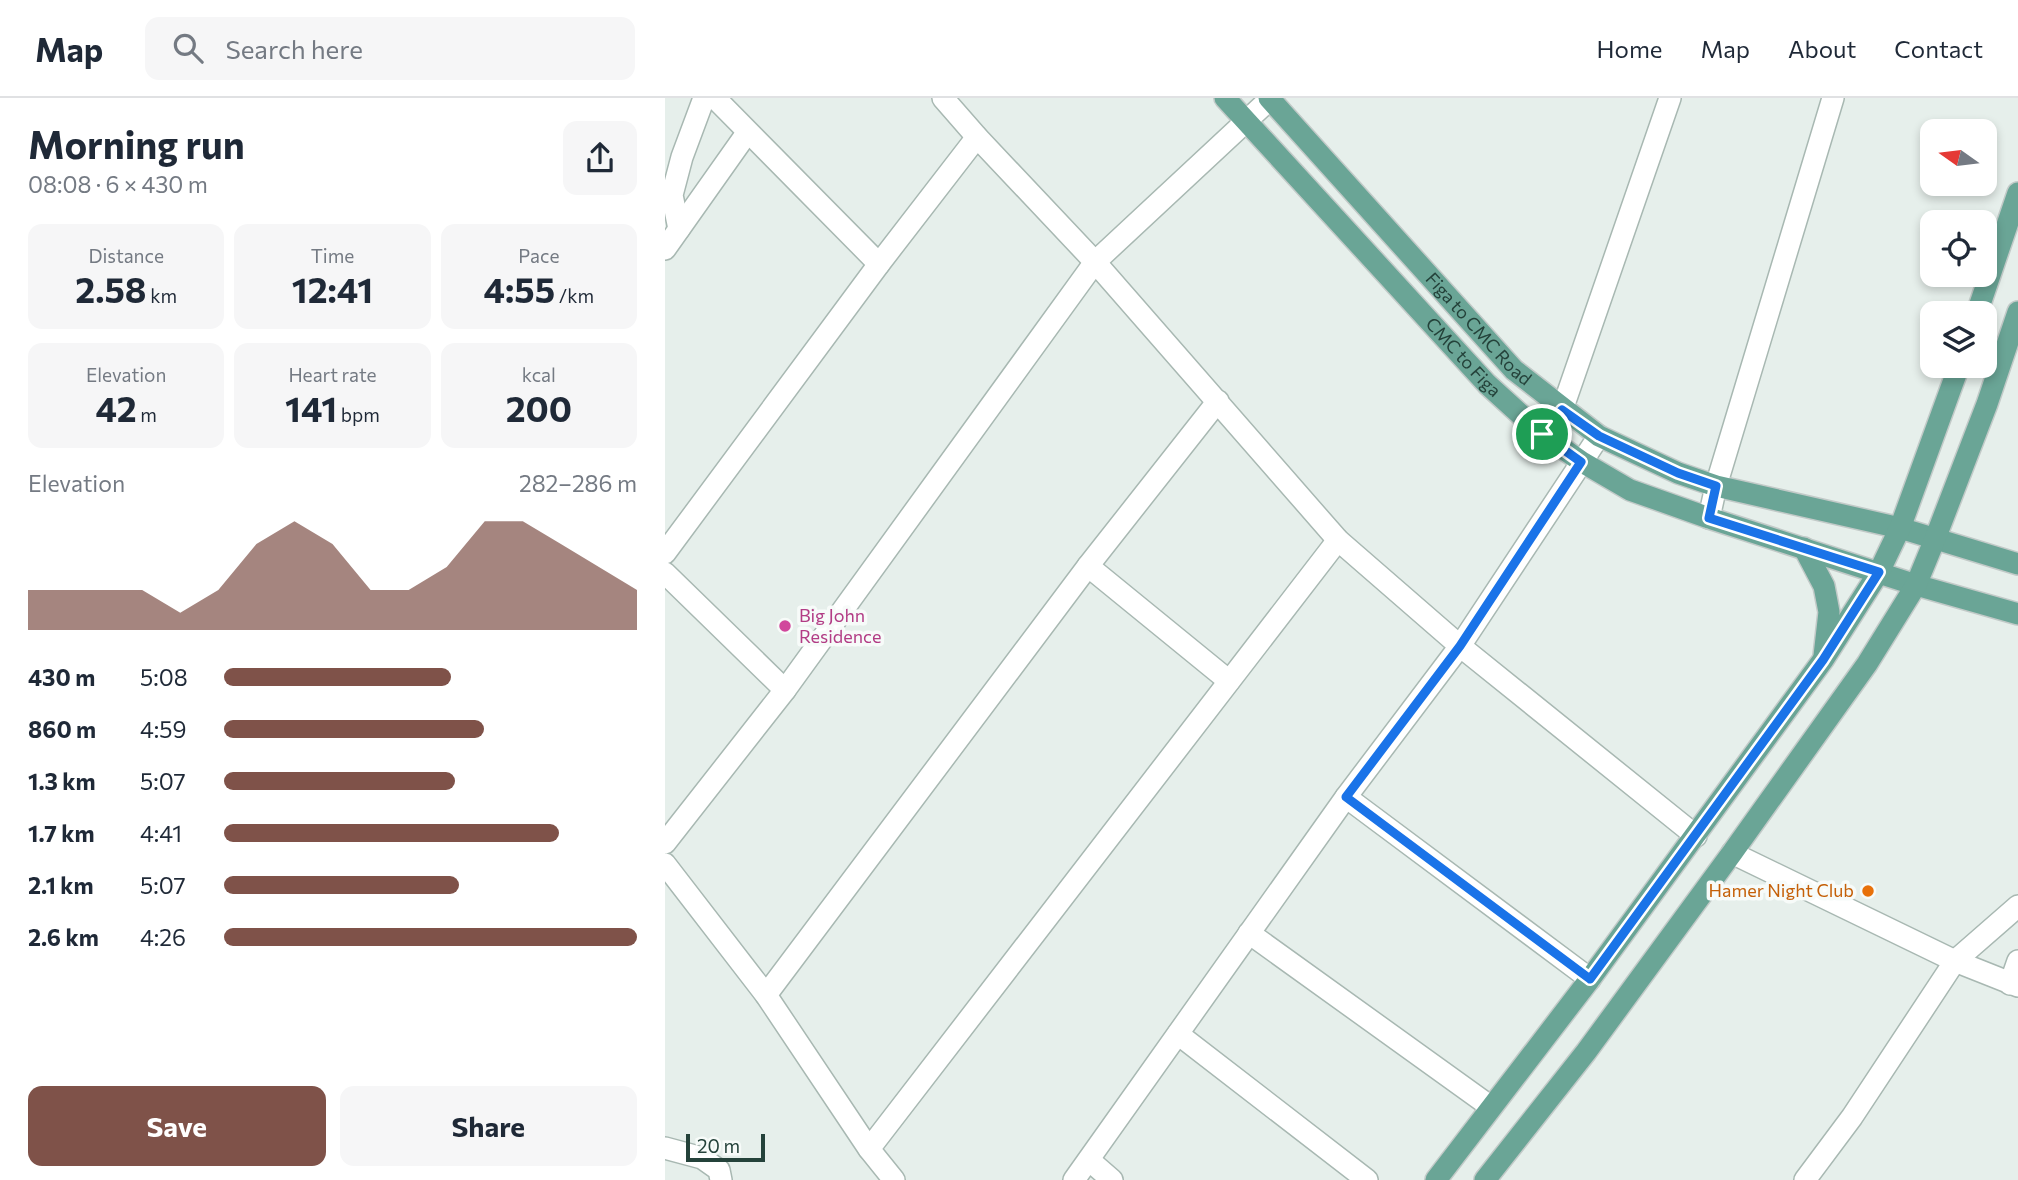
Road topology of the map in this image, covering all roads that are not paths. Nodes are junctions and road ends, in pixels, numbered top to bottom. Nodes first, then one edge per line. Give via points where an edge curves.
1 (704, 98) edge
2 (943, 98) edge
3 (1225, 98) edge
4 (1670, 98) edge
5 (1833, 98) edge
6 (1269, 99) edge
7 (727, 102) edge
8 (1245, 120) junction
9 (747, 133) junction
10 (977, 137) junction
11 (2018, 193) edge
12 (679, 229) junction
13 (665, 249) edge
14 (1095, 262) junction
15 (879, 264) junction
16 (1981, 301) edge
17 (2018, 312) edge
18 (1955, 378) edge
19 (1218, 401) junction
20 (1562, 410) junction
21 (1542, 434) junction
22 (1599, 436) junction
23 (1581, 462) junction
24 (1716, 486) junction
25 (1709, 518) junction
26 (1900, 528) junction
27 (1935, 539) junction
28 (1338, 540) junction
29 (1804, 548) junction
30 (665, 554) edge
31 (2018, 564) edge
32 (1088, 566) junction
33 (1879, 572) junction
34 (665, 573) edge
35 (1916, 585) junction
36 (2018, 614) edge
37 (1460, 646) junction
38 (1823, 660) junction
39 (1229, 681) junction
40 (785, 690) junction
41 (1346, 797) junction
42 (1696, 836) junction
43 (665, 843) edge
44 (1732, 853) junction
45 (665, 864) edge
46 (2018, 906) edge
47 (1249, 933) junction
48 (1955, 961) junction
49 (2018, 961) edge
50 (1590, 979) junction
51 (2014, 985) edge
52 (766, 995) junction
53 (1178, 1034) junction
54 (1491, 1107) junction
55 (665, 1148) edge
56 (869, 1149) junction
57 (1089, 1160) junction
58 (721, 1180) edge
59 (894, 1180) edge
60 (1074, 1180) edge
61 (1112, 1180) edge
62 (1367, 1180) edge
63 (1436, 1180) edge
64 (1485, 1180) edge
65 (1805, 1180) edge

1 - 12 street via 673,195
2 - 10 street
3 - 8 main road, CMC to Figa
4 - 20 street
5 - 24 street
6 - 8 street
6 - 20 main road, Figa to CMC Road via 1514,370
7 - 9 street
8 - 14 street
8 - 21 main road, CMC to Figa via 1487,384
9 - 12 street
9 - 15 street
10 - 14 street
10 - 15 street
11 - 16 main road
12 - 13 street
14 - 19 street
14 - 40 street
15 - 30 street
17 - 27 main road
18 - 26 main road
19 - 28 street
19 - 32 street
20 - 21 street
20 - 22 main road, Figa to CMC Road
21 - 23 main road, CMC to Figa
22 - 23 street
22 - 24 main road, Figa to CMC Road
23 - 25 main road, CMC to Figa via 1630,489
23 - 37 street
24 - 25 street
24 - 26 main road, Figa to CMC Road
25 - 29 main road, CMC to Figa
26 - 27 main road, Figa to CMC Road
26 - 33 main road
27 - 31 main road, Figa to CMC Road
27 - 35 main road
28 - 37 street
28 - 39 street
29 - 33 main road, CMC to Figa
29 - 38 main road via 1824,586 1829,612
32 - 39 street
32 - 52 street
33 - 35 main road, CMC to Figa
33 - 38 main road
34 - 40 street
35 - 36 main road, CMC to Figa
35 - 44 main road via 1867,664
37 - 41 street
37 - 42 street
38 - 42 main road
39 - 56 street
40 - 43 street
41 - 47 street
41 - 50 street
42 - 50 main road
44 - 48 street
44 - 64 main road
45 - 52 street
46 - 48 street
47 - 53 street
47 - 54 street
48 - 51 street
48 - 65 street
49 - 51 street
50 - 54 main road
52 - 56 street
53 - 57 street
53 - 62 street
54 - 63 main road
55 - 58 street via 702,1158 719,1170
56 - 59 street
57 - 60 street
57 - 61 street

